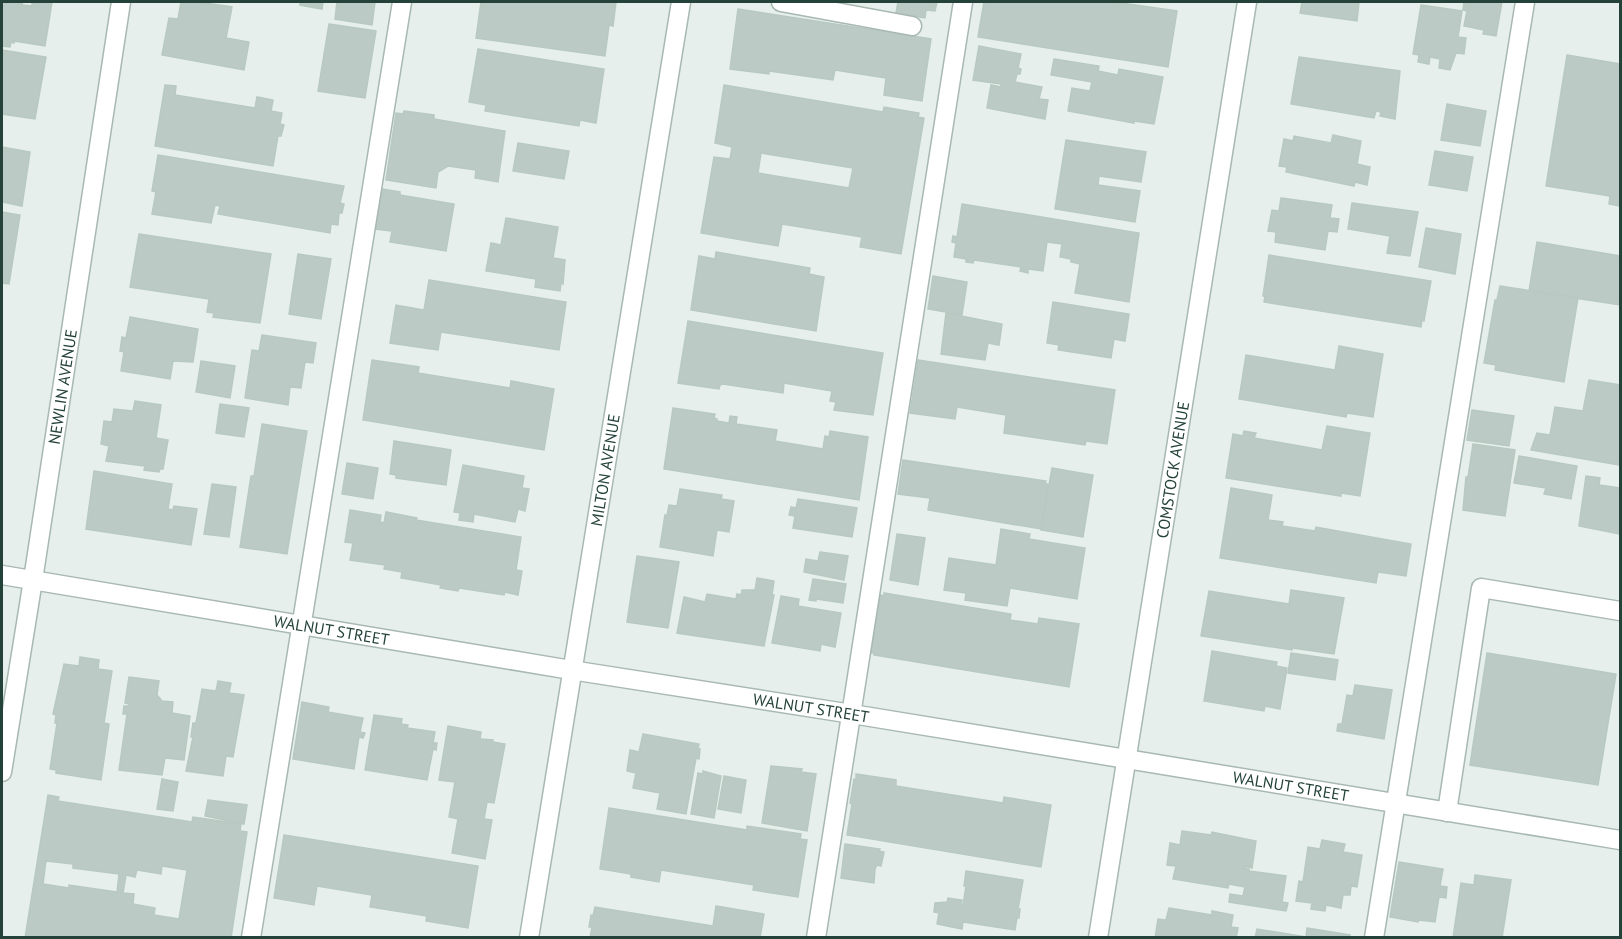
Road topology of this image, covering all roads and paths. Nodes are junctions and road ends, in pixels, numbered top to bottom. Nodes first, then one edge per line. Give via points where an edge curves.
1 (121, 2) edge
2 (402, 2) edge
3 (681, 2) edge
4 (781, 2) edge
5 (963, 2) edge
6 (1247, 2) edge
7 (1525, 2) edge
8 (912, 26) dead end
9 (2, 575) edge
10 (33, 580) junction
11 (1620, 611) edge
12 (302, 624) junction
13 (571, 670) junction
14 (852, 714) junction
15 (1127, 759) junction
16 (2, 772) edge
17 (1395, 803) junction
18 (1447, 812) junction
19 (1620, 840) edge
20 (251, 938) edge
21 (529, 938) edge
22 (816, 938) edge
23 (1098, 938) edge
24 (1374, 938) edge

1 - 10 street, NEWLIN AVENUE
2 - 12 street
3 - 13 street, MILTON AVENUE
4 - 8 street
5 - 14 street
6 - 15 street, COMSTOCK AVENUE
7 - 17 street
9 - 10 street, WALNUT STREET
10 - 12 street, WALNUT STREET
10 - 16 street, NEWLIN AVENUE
11 - 18 street via 1481,588
12 - 13 street, WALNUT STREET
12 - 20 street
13 - 14 street, WALNUT STREET
13 - 21 street, MILTON AVENUE
14 - 15 street, WALNUT STREET
14 - 22 street
15 - 17 street, WALNUT STREET
15 - 23 street, COMSTOCK AVENUE
17 - 18 street, WALNUT STREET
17 - 24 street
18 - 19 street, WALNUT STREET

